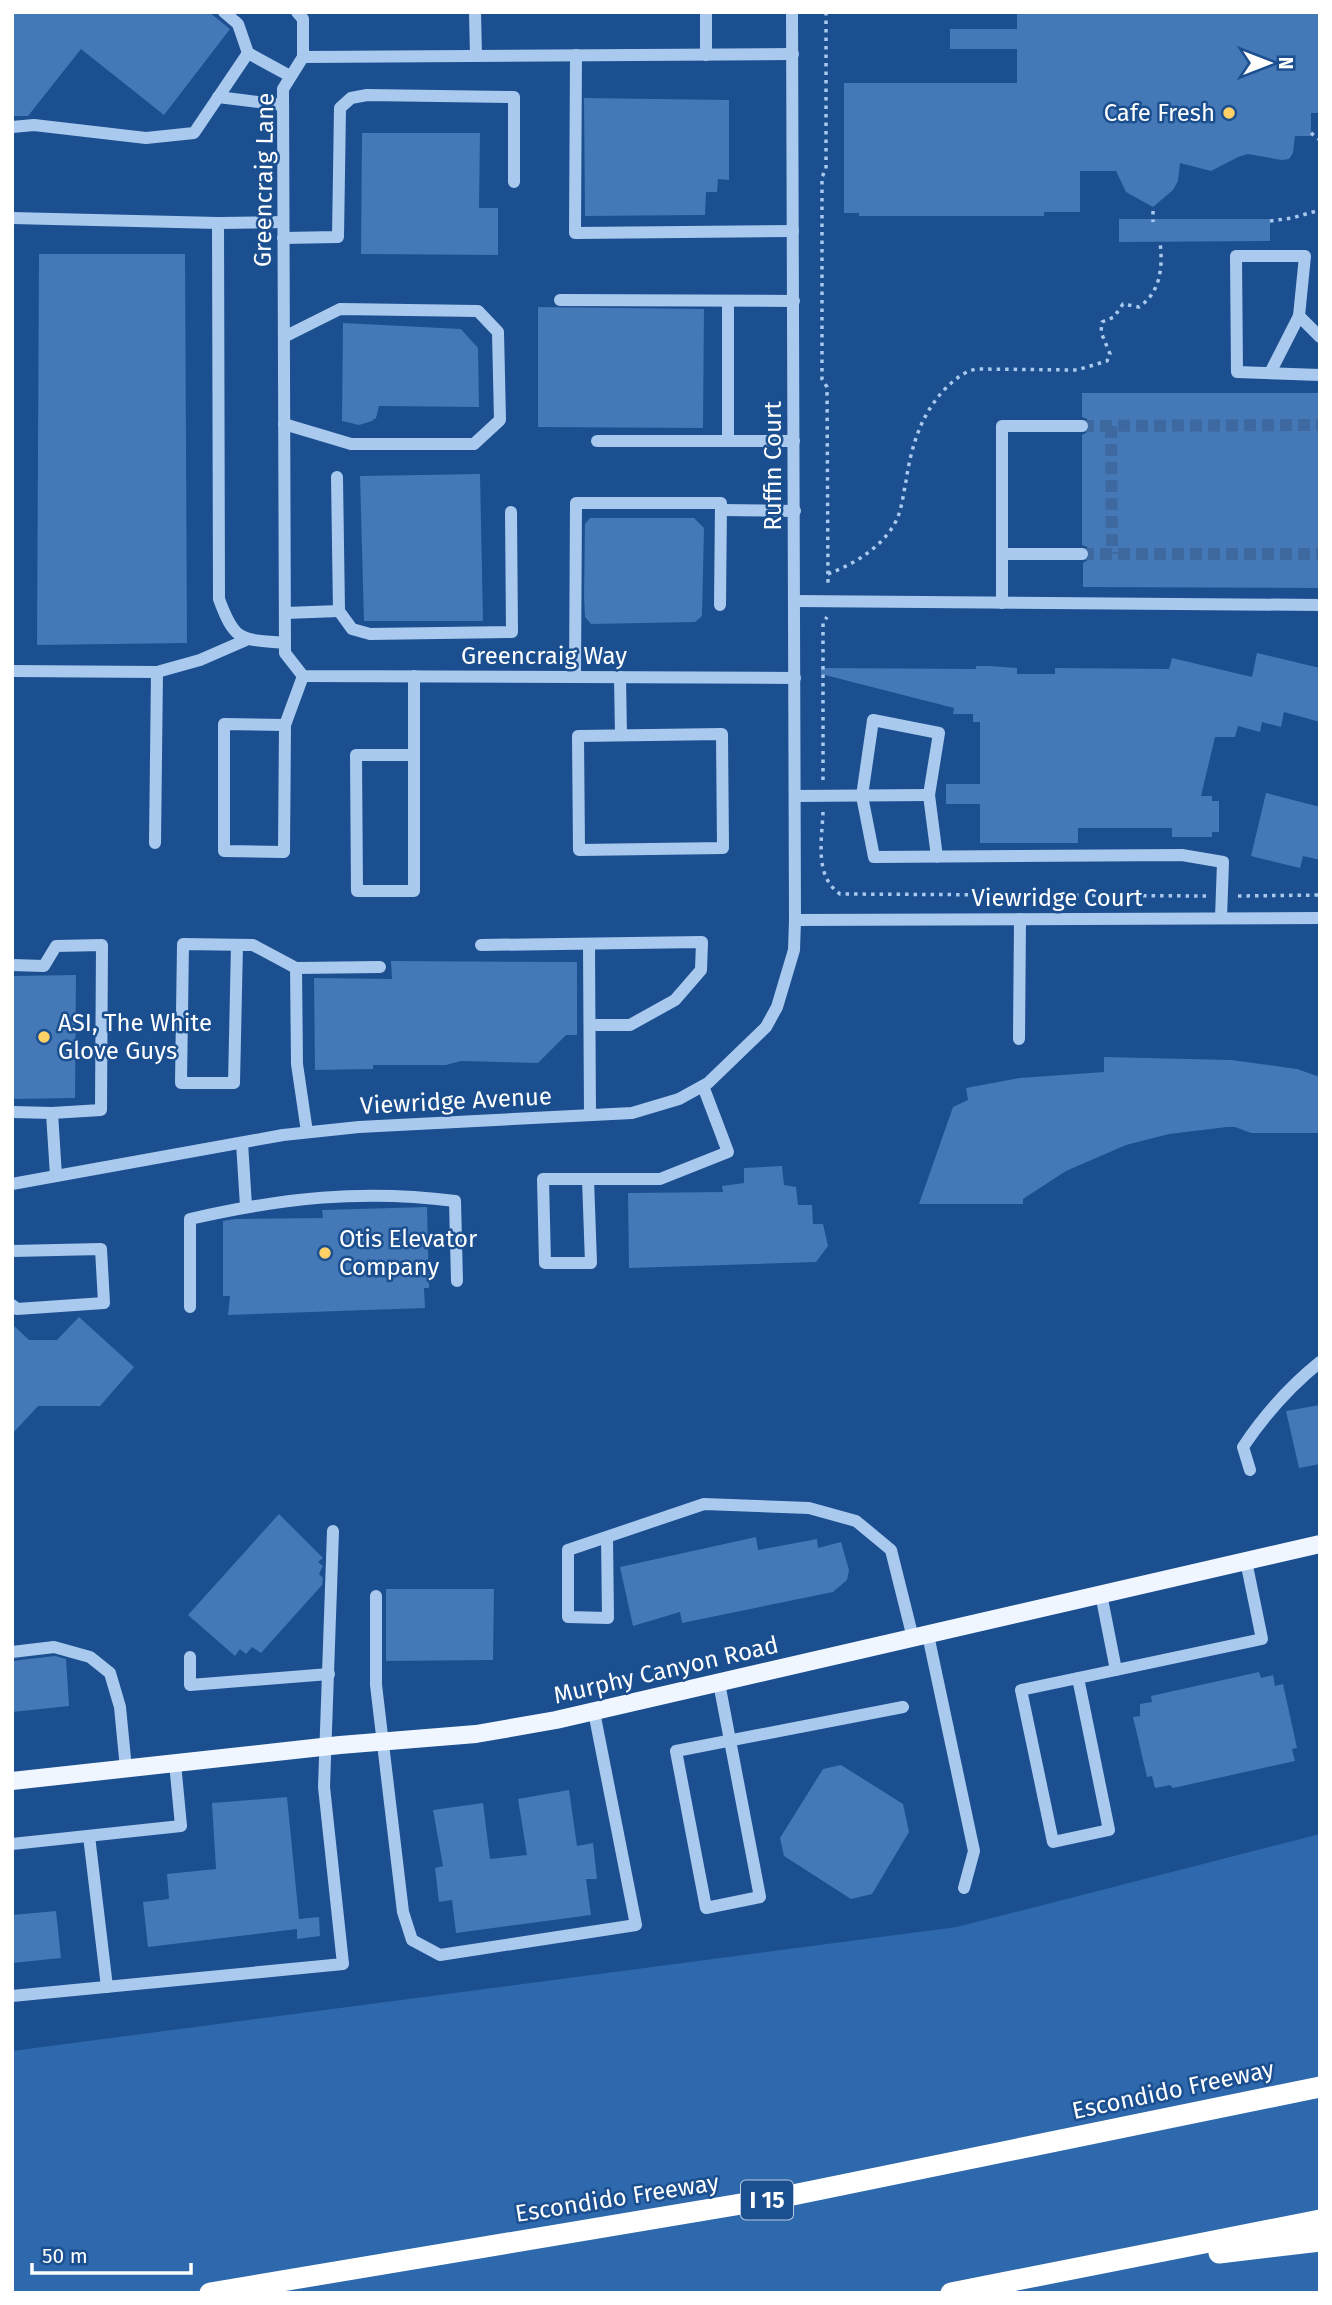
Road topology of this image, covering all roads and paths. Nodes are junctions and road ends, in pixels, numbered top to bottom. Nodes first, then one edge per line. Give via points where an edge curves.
1 (224, 12) edge
2 (297, 12) edge
3 (475, 12) edge
4 (706, 12) edge
5 (792, 12) edge
6 (248, 53) junction
7 (793, 54) junction
8 (576, 55) junction
9 (706, 55) junction
10 (475, 56) junction
11 (303, 57) junction
12 (290, 76) junction
13 (218, 97) junction
14 (283, 105) junction
15 (12, 127) edge
16 (1311, 133) dead end
17 (1320, 140) edge
18 (514, 182) dead end
19 (1153, 211) dead end
20 (1320, 211) edge
21 (12, 218) edge
22 (1270, 221) dead end
23 (283, 222) junction
24 (1153, 222) dead end
25 (218, 223) junction
26 (793, 231) junction
27 (283, 238) junction
28 (1160, 242) dead end
29 (560, 300) dead end
30 (728, 301) junction
31 (794, 301) junction
32 (1299, 316) junction
33 (284, 337) junction
34 (1320, 337) edge
35 (1270, 373) junction
36 (1320, 374) edge
37 (284, 424) junction
38 (1083, 426) tunnel mouth
39 (597, 441) dead end
40 (728, 441) junction
41 (794, 441) junction
42 (337, 477) dead end
43 (721, 510) junction
44 (795, 511) junction
45 (511, 512) dead end
46 (1002, 554) junction
47 (1083, 554) tunnel mouth
48 (828, 574) dead end
49 (795, 601) junction
50 (1002, 603) junction
51 (720, 605) dead end
52 (1320, 605) edge
53 (339, 611) junction
54 (285, 613) junction
55 (246, 640) junction
56 (285, 643) junction
57 (12, 671) edge
58 (157, 672) junction
59 (299, 672) junction
60 (414, 676) junction
61 (575, 677) junction
62 (621, 677) junction
63 (795, 678) junction
64 (285, 725) junction
65 (621, 735) junction
66 (414, 755) junction
67 (929, 795) junction
68 (795, 796) junction
69 (862, 796) junction
70 (155, 843) dead end
71 (937, 857) junction
72 (1221, 918) junction
73 (1320, 918) edge
74 (1020, 919) junction
75 (795, 920) junction
76 (237, 945) junction
77 (481, 945) dead end
78 (589, 945) junction
79 (12, 965) edge
80 (380, 967) dead end
81 (296, 968) junction
82 (590, 1025) junction
83 (1019, 1040) dead end
84 (703, 1086) junction
85 (12, 1112) edge
86 (52, 1113) junction
87 (590, 1115) junction
88 (307, 1132) junction
89 (242, 1143) junction
90 (56, 1176) junction
91 (588, 1179) junction
92 (12, 1184) edge
93 (246, 1206) junction
94 (12, 1251) edge
95 (457, 1281) dead end
96 (12, 1304) edge
97 (190, 1307) dead end
98 (1320, 1362) edge
99 (1250, 1470) dead end
100 (333, 1531) dead end
101 (607, 1537) junction
102 (1320, 1544) edge
103 (1246, 1561) junction
104 (1101, 1594) junction
105 (376, 1596) dead end
106 (920, 1636) junction
107 (12, 1652) edge
108 (190, 1657) dead end
109 (1116, 1670) junction
110 (329, 1674) junction
111 (1078, 1678) junction
112 (719, 1683) junction
113 (903, 1707) dead end
114 (594, 1712) junction
115 (730, 1740) junction
116 (383, 1742) junction
117 (327, 1747) junction
118 (175, 1763) junction
119 (126, 1769) junction
120 (12, 1781) edge
121 (89, 1836) junction
122 (12, 1844) edge
123 (964, 1888) dead end
124 (107, 1987) junction
125 (12, 1996) edge
126 (1320, 2087) edge
127 (1320, 2220) edge
128 (1320, 2241) edge
129 (1063, 2271) junction
130 (210, 2293) edge
131 (951, 2293) edge

1 - 6 street via 238,24
2 - 11 street via 303,19
3 - 10 street
4 - 9 street
5 - 7 street, Ruffin Court
6 - 12 street
6 - 13 street
7 - 9 street
7 - 26 street, Ruffin Court
8 - 9 street
8 - 10 street
8 - 26 street via 575,233
10 - 11 street
11 - 12 street, Greencraig Lane
12 - 14 street, Greencraig Lane via 283,89
13 - 14 street
13 - 15 street via 194,133 146,138 34,125
14 - 23 street, Greencraig Lane
16 - 17 path
18 - 27 street via 514,97 351,98 340,108 338,237
19 - 24 path
20 - 22 path
21 - 25 street
23 - 25 street
23 - 27 street, Greencraig Lane
25 - 55 street via 219,599 228,625
26 - 31 street, Ruffin Court
27 - 33 street, Greencraig Lane
28 - 48 path via 1162,259 1153,293 1139,307 1123,304 1114,317 1102,322 1110,354 1107,361 1077,370 975,369 943,391 917,433 895,524 860,559
29 - 30 street
30 - 31 street
30 - 40 street
31 - 41 street, Ruffin Court
32 - 34 street
32 - 35 street
32 - 35 street via 1305,256 1236,256 1237,372
33 - 37 street, Greencraig Lane
33 - 37 street via 340,309 478,311 498,331 500,420 474,443 351,444
35 - 36 street
37 - 54 street, Greencraig Lane
38 - 46 street via 1002,426
39 - 40 street
40 - 41 street
41 - 44 street, Ruffin Court
42 - 53 street
43 - 44 street
43 - 51 street
43 - 61 street via 721,503 576,503
44 - 49 street, Ruffin Court
45 - 53 street via 512,632 370,634 352,629
46 - 47 street
46 - 50 street
49 - 50 street
49 - 63 street, Ruffin Court
50 - 52 street
53 - 54 street
54 - 56 street, Greencraig Lane
55 - 56 street
55 - 58 street
56 - 59 street, Greencraig Lane via 285,653
57 - 58 street
58 - 70 street
59 - 60 street, Greencraig Way
59 - 64 street
60 - 61 street, Greencraig Way
60 - 66 street
61 - 62 street, Greencraig Way
62 - 63 street, Greencraig Way
62 - 65 street
63 - 68 street, Ruffin Court
64 - 64 street via 284,852 224,851 224,724
65 - 65 street via 578,736 579,850 723,848 722,734
66 - 66 street via 414,891 357,891 356,755
67 - 69 street
67 - 69 street via 939,733 873,720
67 - 71 street
68 - 69 street
68 - 75 street, Ruffin Court
69 - 71 street via 874,857
71 - 72 street via 1182,855 1223,862
72 - 73 street, Viewridge Court
72 - 74 street, Viewridge Court
74 - 75 street, Viewridge Court
74 - 83 street
75 - 84 street, Viewridge Avenue via 794,950 766,1027
76 - 76 street via 183,944 181,1083 234,1083
76 - 81 street via 253,945
77 - 78 street
78 - 82 street
78 - 82 street via 702,942 701,970 675,1000 630,1025
79 - 86 street via 44,966 56,947 102,945 101,1110
80 - 81 street
81 - 88 street via 297,1063
82 - 87 street
84 - 87 street, Viewridge Avenue via 632,1113
84 - 91 street via 729,1152 660,1178
85 - 86 street
86 - 90 street
87 - 88 street, Viewridge Avenue
88 - 89 street, Viewridge Avenue
89 - 90 street, Viewridge Avenue
89 - 93 street
90 - 92 street, Viewridge Avenue
91 - 91 street via 543,1179 545,1263 591,1263
93 - 95 street via 338,1195 456,1201
93 - 97 street via 190,1219
94 - 96 street via 101,1249 104,1303 17,1309
98 - 99 street via 1262,1418 1243,1447
100 - 110 street
101 - 101 street via 568,1550 568,1617 608,1618
101 - 106 street via 704,1504 809,1508 856,1521 891,1550
102 - 103 main road, Murphy Canyon Road
103 - 104 main road, Murphy Canyon Road
103 - 109 street via 1262,1639
104 - 106 main road, Murphy Canyon Road
104 - 109 street
105 - 116 street via 376,1685
106 - 112 main road, Murphy Canyon Road
106 - 123 street via 974,1850
107 - 119 street via 54,1647 90,1657 110,1673 120,1707
108 - 110 street via 190,1685
109 - 111 street
110 - 117 street
111 - 111 street via 1021,1690 1053,1842 1109,1830
112 - 114 main road, Murphy Canyon Road
112 - 115 street
113 - 115 street
114 - 116 main road, Murphy Canyon Road via 476,1734
114 - 116 street via 636,1925 440,1955 412,1940 403,1912
115 - 115 street via 760,1897 706,1908 676,1751
116 - 117 main road, Murphy Canyon Road
117 - 118 main road, Murphy Canyon Road
117 - 124 street via 324,1787 343,1964
118 - 119 main road, Murphy Canyon Road
118 - 121 street via 181,1826
119 - 120 main road, Murphy Canyon Road
121 - 122 street
121 - 124 street
124 - 125 street
126 - 130 highway, Escondido Freeway / I 15 via 783,2197
127 - 129 highway
128 - 129 highway
129 - 131 highway

